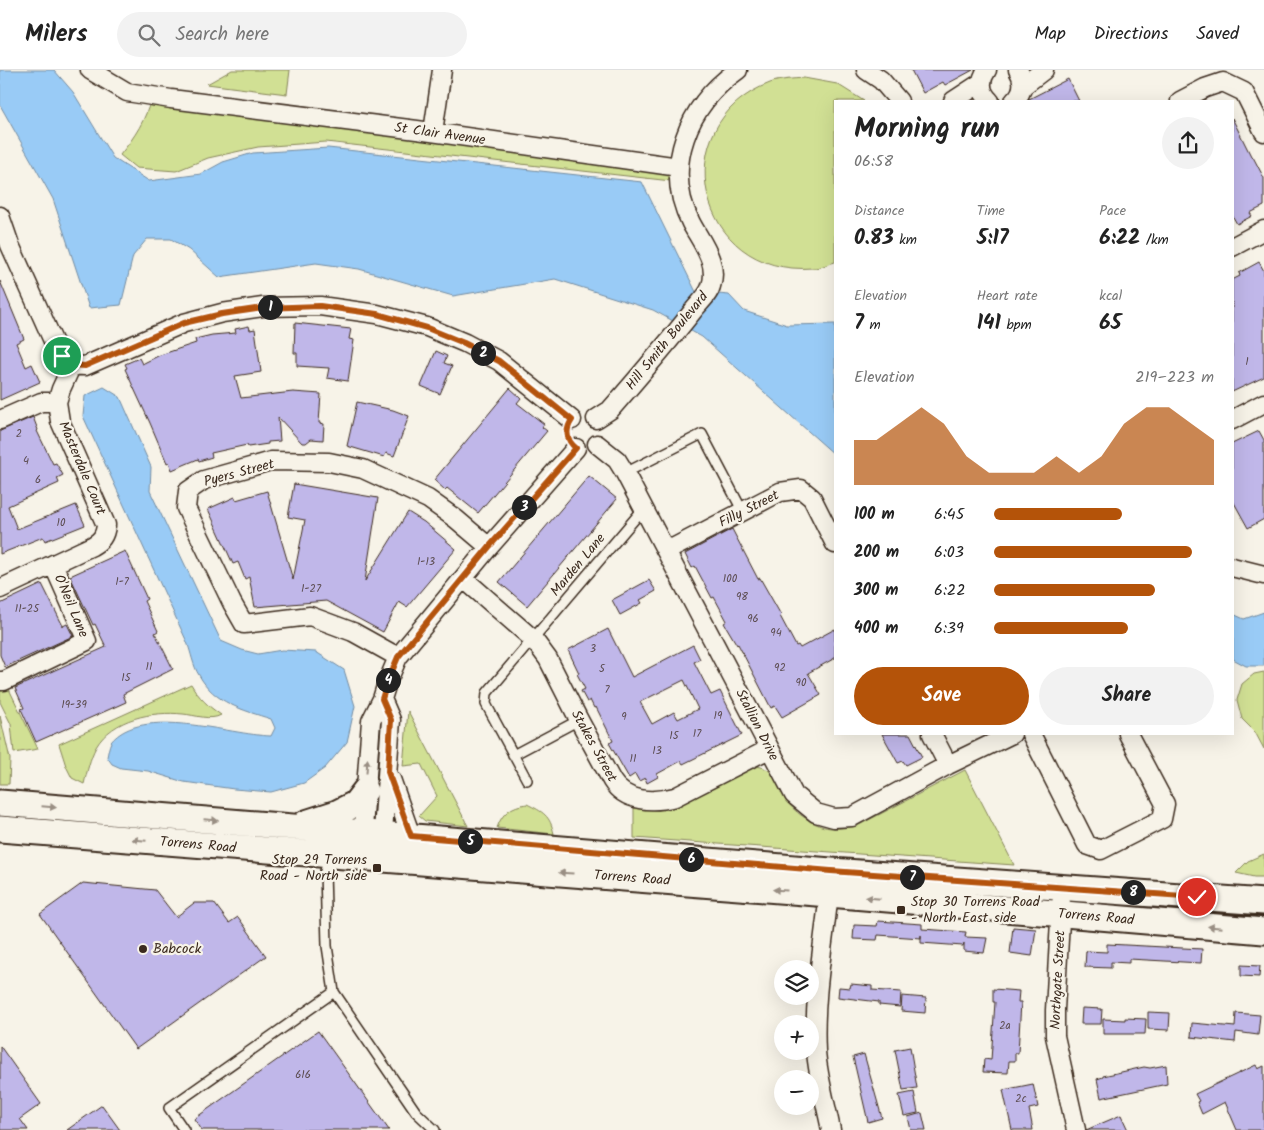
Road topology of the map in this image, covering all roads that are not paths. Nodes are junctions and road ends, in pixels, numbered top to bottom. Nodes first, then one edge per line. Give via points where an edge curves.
1 (90, 70) edge
2 (442, 70) edge
3 (738, 70) edge
4 (866, 70) edge
5 (1044, 70) edge
6 (984, 76) edge
7 (1019, 91) edge
8 (899, 100) edge
9 (954, 100) edge
10 (989, 100) edge
11 (1182, 100) edge
12 (433, 132) junction
13 (1264, 132) edge
14 (679, 167) junction
15 (0, 216) edge
16 (1264, 230) edge
17 (1234, 246) edge
18 (5, 247) edge
19 (72, 365) junction
20 (57, 402) junction
21 (1264, 404) edge
22 (596, 419) junction
23 (1234, 419) edge
24 (0, 420) edge
25 (572, 420) junction
26 (597, 444) junction
27 (576, 448) junction
28 (625, 473) junction
29 (644, 508) junction
30 (743, 512) junction
31 (834, 542) edge
32 (489, 547) junction
33 (667, 551) junction
34 (53, 564) junction
35 (1234, 568) edge
36 (1264, 575) edge
37 (464, 579) junction
38 (0, 589) edge
39 (534, 640) junction
40 (398, 657) junction
41 (0, 681) edge
42 (382, 699) junction
43 (578, 720) junction
44 (933, 735) edge
45 (1010, 735) edge
46 (1032, 735) edge
47 (1129, 735) edge
48 (769, 749) junction
49 (513, 755) junction
50 (948, 765) junction
51 (388, 772) junction
52 (527, 780) dead end
53 (365, 791) junction
54 (0, 803) edge
55 (294, 826) junction
56 (0, 829) edge
57 (373, 833) junction
58 (411, 836) junction
59 (330, 855) junction
60 (371, 858) junction
61 (830, 882) junction
62 (1062, 887) junction
63 (1264, 902) edge
64 (1061, 914) junction
65 (1264, 931) edge
66 (334, 992) junction
67 (184, 1130) edge
68 (435, 1130) edge
69 (831, 1130) edge
70 (1076, 1130) edge

1 - 12 street, St Clair Avenue via 127,92
2 - 12 street
3 - 14 street via 709,94 697,112 688,128
4 - 8 street
5 - 7 street
6 - 9 street
6 - 10 street via 983,93
11 - 13 street via 1222,82 1244,92
12 - 14 street, St Clair Avenue
14 - 22 street, Hill Smith Boulevard via 681,196 690,222 708,252 712,268 711,287 610,410
15 - 18 street
16 - 17 street
18 - 19 street via 54,343
19 - 20 street
19 - 25 street via 85,366 184,323 203,318 263,308 320,306 377,314 427,328 464,343 499,361
20 - 24 street via 41,402
20 - 34 street, Masterdale Court via 60,421 106,525 104,537 99,542
21 - 23 street
22 - 25 street via 586,415
22 - 26 street via 602,434
25 - 27 street via 567,435
26 - 27 street via 587,450
26 - 28 street, Stallion Drive via 617,460
27 - 32 street
28 - 29 street, Stallion Drive
28 - 30 lane via 702,434
29 - 33 street, Stallion Drive
29 - 39 lane, Marden Lane
30 - 31 street, Filly Street via 780,492 801,489 812,498
30 - 33 street, Filly Street
32 - 37 street
32 - 40 street, Pyers Street via 428,499 363,469 329,462 271,461 204,480 188,491 186,508 244,624 310,616 352,632
33 - 48 street, Stallion Drive
34 - 38 street, Masterdale Court
34 - 41 street, O'Neil Lane via 87,642
35 - 36 street
37 - 39 street, Stakes Street
37 - 40 street
39 - 43 street, Stakes Street via 548,659
39 - 49 lane, Marden Lane via 487,693 486,704
40 - 42 street
42 - 51 street via 391,720
53 -> 42 street via 371,721
43 - 48 street, Stakes Street via 617,788 624,795 644,800 675,797
43 - 49 lane
44 - 50 street
45 - 50 street, Stallion Drive
46 - 47 street via 1087,845 1101,850 1162,818 1165,804
48 - 50 street, Stallion Drive via 794,796 816,813 834,818 852,818
49 - 52 lane, Marden Lane
51 - 57 street
51 - 58 street
53 - 55 main road via 355,804 337,813
53 - 57 street
54 -> 55 main road, Torrens Road
55 - 57 main road, Torrens Road
59 -> 56 main road, Torrens Road
57 - 58 main road, Torrens Road
57 - 60 street
58 - 61 main road, Torrens Road
59 - 60 main road, Torrens Road
59 - 66 lane via 325,871 327,946
61 -> 60 main road, Torrens Road
61 - 62 main road, Torrens Road
64 -> 61 main road, Torrens Road
61 - 69 street via 818,988 816,1051
62 - 63 main road, Torrens Road
62 - 64 street, Northgate Street
65 -> 64 main road, Torrens Road
64 - 70 street, Northgate Street via 1055,1036
66 - 67 lane via 169,1108
66 - 68 lane via 416,1112

